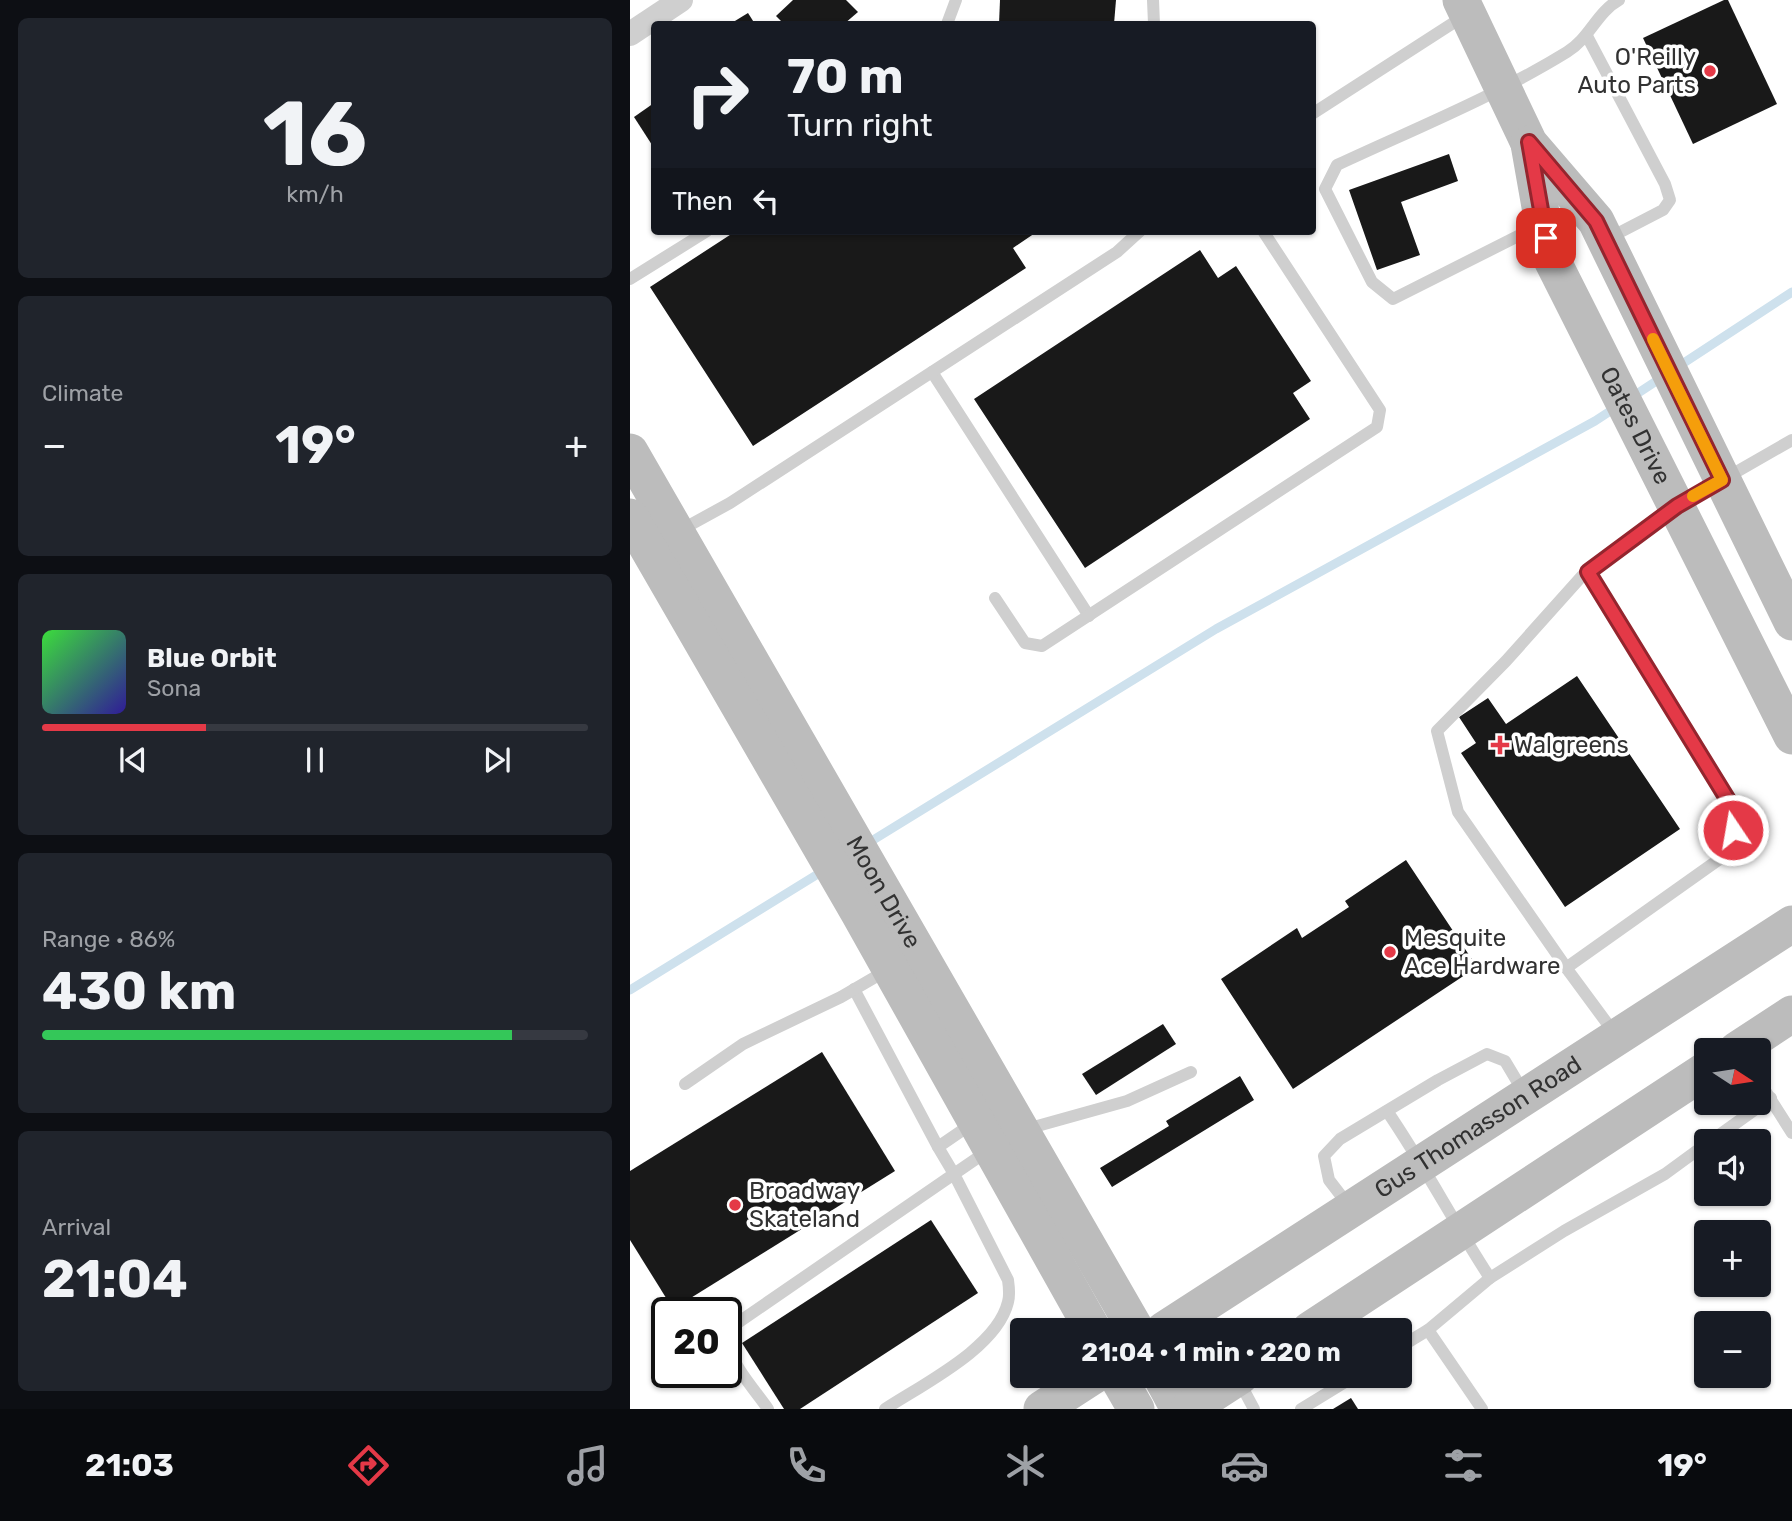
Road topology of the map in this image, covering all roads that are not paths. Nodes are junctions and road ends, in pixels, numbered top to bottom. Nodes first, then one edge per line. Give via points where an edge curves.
1 (681, 0) edge
2 (956, 0) edge
3 (1153, 0) edge
4 (1619, 0) edge
5 (1464, 7) edge
6 (948, 21) edge
7 (1154, 21) edge
8 (630, 34) edge
9 (1587, 36) junction
10 (1502, 88) junction
11 (1316, 111) edge
12 (1529, 142) junction
13 (1543, 224) junction
14 (701, 235) edge
15 (1136, 235) edge
16 (1266, 235) edge
17 (1605, 240) junction
18 (630, 279) edge
19 (932, 372) junction
20 (1792, 440) edge
21 (630, 452) edge
22 (1722, 480) junction
23 (1677, 506) junction
24 (630, 517) edge
25 (658, 543) junction
26 (1588, 572) junction
27 (995, 598) dead end
28 (1789, 609) edge
29 (1089, 616) junction
30 (1792, 736) edge
31 (1792, 924) edge
32 (904, 960) junction
33 (1566, 968) junction
34 (854, 989) junction
35 (1792, 1014) edge
36 (1618, 1037) junction
37 (1755, 1038) edge
38 (1191, 1072) dead end
39 (1694, 1078) edge
40 (685, 1084) dead end
41 (1526, 1096) junction
42 (1771, 1098) edge
43 (1387, 1111) junction
44 (1747, 1115) edge
45 (998, 1125) junction
46 (1728, 1129) edge
47 (1792, 1132) edge
48 (938, 1147) junction
49 (1694, 1153) edge
50 (1422, 1163) junction
51 (954, 1174) junction
52 (1351, 1209) junction
53 (1460, 1232) junction
54 (1490, 1278) junction
55 (1087, 1318) edge
56 (1128, 1318) edge
57 (1183, 1318) edge
58 (1328, 1318) edge
59 (1428, 1330) junction
60 (1412, 1340) edge
61 (1074, 1388) edge
62 (1124, 1388) edge
63 (1168, 1388) edge
64 (1222, 1388) edge
65 (1244, 1388) edge
66 (1335, 1388) edge
67 (768, 1409) edge
68 (885, 1409) edge
69 (1042, 1409) edge
70 (1136, 1409) edge
71 (1179, 1409) edge
72 (1189, 1409) edge
73 (1254, 1409) edge
74 (1301, 1409) edge
75 (1482, 1409) edge

1 - 8 street
2 - 6 lane
3 - 7 lane
4 - 9 lane via 1608,6
5 - 10 main road, Oates Drive
5 - 11 lane
9 - 10 lane via 1570,51
9 - 17 lane via 1670,200 1663,210
10 - 12 main road, Oates Drive
10 - 13 lane via 1337,165 1325,189 1372,282 1393,299
12 - 13 main road, Oates Drive
12 - 17 main road, Oates Drive via 1596,221
13 - 23 main road, Oates Drive via 1548,252
14 - 18 lane
15 - 19 lane via 1117,252
16 - 29 lane via 1380,410 1377,427
17 - 22 main road, Oates Drive
19 - 25 lane via 730,503
19 - 29 lane
20 - 22 lane
21 - 25 main road, Moon Drive
22 - 23 lane
22 - 28 main road, Oates Drive
23 - 26 lane
23 - 30 main road, Oates Drive
24 - 25 main road, Moon Drive
25 - 32 main road, Moon Drive
26 - 33 lane via 1437,730 1458,811
26 - 33 lane via 1728,800 1733,830 1721,858
27 - 29 lane via 1025,643 1042,646
31 - 36 main road, Gus Thomasson Road
32 - 34 lane
32 - 45 main road, Moon Drive
33 - 36 lane
34 - 40 lane via 743,1044
34 - 48 lane
35 - 37 main road
36 - 41 main road, Gus Thomasson Road
38 - 45 lane via 1127,1101
39 - 53 main road
41 - 43 lane via 1505,1060 1487,1054
41 - 50 main road, Gus Thomasson Road
42 - 47 lane
43 - 50 lane
43 - 52 lane via 1340,1139 1324,1156 1329,1180
44 - 46 lane
45 - 48 lane
45 - 51 lane
45 - 55 main road, Moon Drive
45 - 56 main road, Moon Drive
48 - 51 lane
49 - 54 lane
50 - 52 main road, Gus Thomasson Road
50 - 53 lane
51 - 67 lane via 736,1324 730,1349
51 - 68 lane via 1008,1280 1009,1300 1002,1319 980,1347
52 - 57 main road, Gus Thomasson Road
53 - 54 lane
53 - 58 main road
54 - 59 lane
59 - 60 lane
59 - 75 lane
61 - 69 main road
62 - 70 main road
63 - 71 main road
64 - 72 main road
65 - 73 lane
66 - 74 lane

